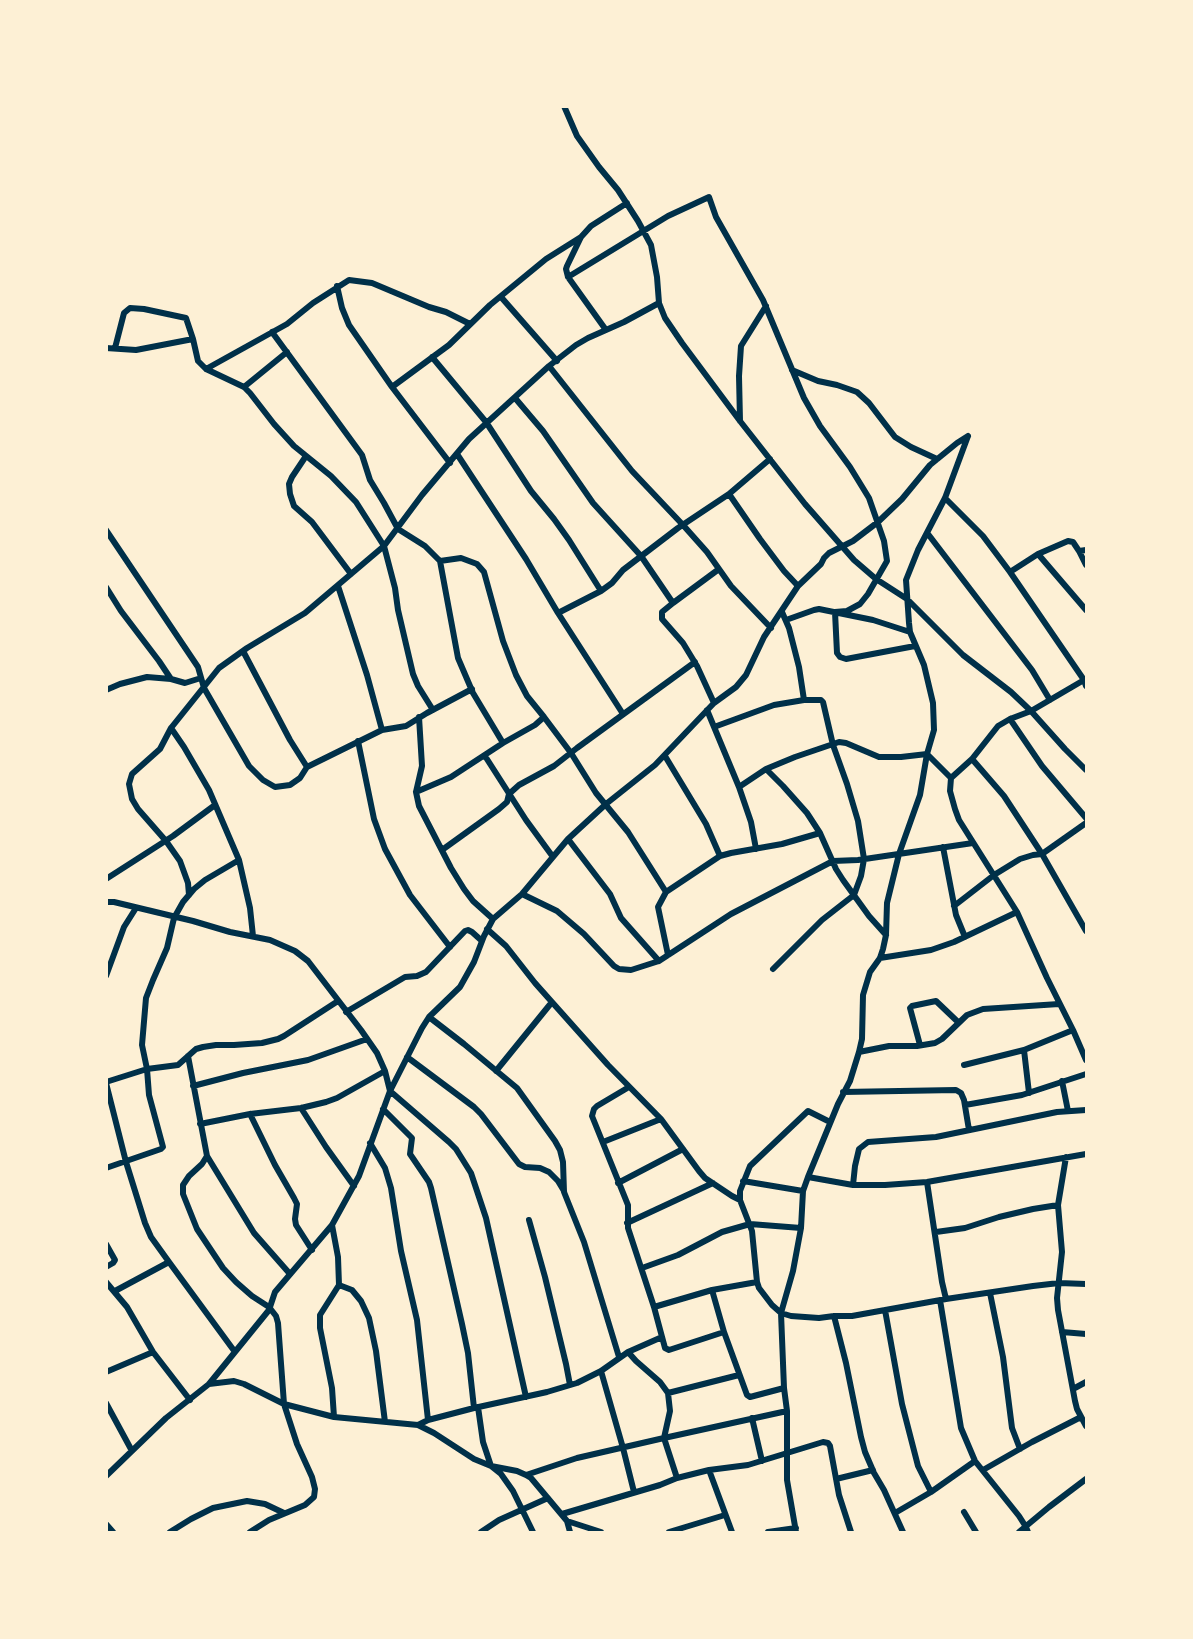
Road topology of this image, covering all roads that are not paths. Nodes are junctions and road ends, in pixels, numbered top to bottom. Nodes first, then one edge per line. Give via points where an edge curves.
1 (564, 106) edge
2 (627, 203) junction
3 (644, 231) junction
4 (581, 237) junction
5 (568, 277) junction
6 (337, 286) junction
7 (501, 297) junction
8 (659, 303) junction
9 (766, 306) junction
10 (470, 324) junction
11 (606, 330) junction
12 (272, 332) junction
13 (193, 339) junction
14 (106, 348) edge
15 (115, 348) junction
16 (287, 352) junction
17 (432, 357) junction
18 (556, 361) junction
19 (549, 366) junction
20 (206, 369) junction
21 (792, 370) junction
22 (244, 387) junction
23 (392, 387) junction
24 (515, 398) junction
25 (740, 421) junction
26 (486, 422) junction
27 (457, 454) junction
28 (306, 456) junction
29 (770, 459) junction
30 (937, 459) junction
31 (450, 463) junction
32 (729, 494) junction
33 (945, 498) junction
34 (878, 522) junction
35 (683, 525) junction
36 (398, 529) junction
37 (106, 530) edge
38 (927, 534) junction
39 (384, 546) junction
40 (843, 547) junction
41 (1083, 550) edge
42 (1038, 554) junction
43 (641, 556) junction
44 (440, 561) junction
45 (1086, 565) edge
46 (719, 569) junction
47 (1010, 572) junction
48 (351, 574) junction
49 (876, 579) junction
50 (338, 586) junction
51 (798, 586) junction
52 (106, 587) edge
53 (601, 591) junction
54 (907, 599) junction
55 (673, 603) junction
56 (1086, 610) edge
57 (782, 612) junction
58 (835, 612) junction
59 (558, 613) junction
60 (786, 620) junction
61 (771, 628) junction
62 (910, 632) junction
63 (915, 646) junction
64 (243, 651) junction
65 (695, 662) junction
66 (201, 678) junction
67 (171, 679) junction
68 (1085, 683) edge
69 (204, 688) junction
70 (472, 689) junction
71 (106, 690) edge
72 (804, 700) junction
73 (1050, 700) junction
74 (714, 703) junction
75 (433, 710) junction
76 (707, 710) junction
77 (1031, 711) junction
78 (623, 714) junction
79 (419, 717) junction
80 (544, 717) junction
81 (1010, 719) junction
82 (714, 727) junction
83 (171, 728) junction
84 (382, 730) junction
85 (358, 741) junction
86 (503, 743) junction
87 (833, 745) junction
88 (571, 753) junction
89 (927, 754) junction
90 (485, 756) junction
91 (665, 756) junction
92 (972, 759) junction
93 (307, 767) junction
94 (766, 769) junction
95 (1086, 770) edge
96 (951, 778) junction
97 (739, 787) junction
98 (416, 792) junction
99 (509, 794) junction
100 (606, 804) junction
101 (215, 805) junction
102 (1086, 818) edge
103 (1086, 824) edge
104 (820, 833) junction
105 (568, 839) junction
106 (166, 841) junction
107 (973, 843) junction
108 (943, 847) junction
109 (756, 849) junction
110 (442, 850) junction
111 (899, 854) junction
112 (1042, 854) junction
113 (720, 856) junction
114 (553, 857) junction
115 (864, 859) junction
116 (239, 860) junction
117 (833, 861) junction
118 (994, 875) junction
119 (106, 879) edge
120 (666, 892) junction
121 (522, 894) junction
122 (189, 895) junction
123 (854, 896) junction
124 (106, 902) edge
125 (954, 906) junction
126 (136, 908) junction
127 (1017, 912) junction
128 (174, 918) junction
129 (493, 919) junction
130 (488, 929) junction
131 (1086, 931) edge
132 (886, 935) junction
133 (253, 936) junction
134 (965, 937) junction
135 (482, 941) junction
136 (450, 947) junction
137 (668, 955) junction
138 (880, 958) junction
139 (659, 961) junction
140 (773, 969) dead end
141 (106, 976) edge
142 (338, 1001) junction
143 (552, 1002) junction
144 (1059, 1004) junction
145 (346, 1012) junction
146 (429, 1017) junction
147 (958, 1022) junction
148 (1073, 1030) junction
149 (367, 1039) junction
150 (920, 1045) junction
151 (1024, 1050) junction
152 (859, 1052) junction
153 (188, 1056) junction
154 (407, 1057) junction
155 (1086, 1060) edge
156 (964, 1065) dead end
157 (147, 1069) junction
158 (384, 1071) junction
159 (496, 1071) junction
160 (1086, 1074) edge
161 (106, 1082) edge
162 (1062, 1082) junction
163 (193, 1086) junction
164 (629, 1087) junction
165 (390, 1091) junction
166 (843, 1092) junction
167 (1029, 1093) junction
168 (965, 1105) junction
169 (301, 1108) junction
170 (383, 1108) junction
171 (1086, 1110) edge
172 (1068, 1111) junction
173 (250, 1114) junction
174 (661, 1119) junction
175 (830, 1122) junction
176 (200, 1124) junction
177 (969, 1130) junction
178 (603, 1142) junction
179 (370, 1143) junction
180 (683, 1149) junction
181 (1086, 1154) edge
182 (207, 1156) junction
183 (1066, 1157) junction
184 (126, 1162) junction
185 (106, 1167) edge
186 (808, 1177) junction
187 (743, 1181) junction
188 (927, 1182) junction
189 (618, 1183) junction
190 (713, 1183) junction
191 (853, 1185) junction
192 (354, 1186) junction
193 (803, 1191) junction
194 (564, 1192) junction
195 (740, 1200) junction
196 (1059, 1205) junction
197 (529, 1220) dead end
198 (627, 1224) junction
199 (750, 1224) junction
200 (332, 1225) junction
201 (801, 1228) junction
202 (936, 1232) junction
203 (106, 1244) edge
204 (312, 1250) junction
205 (169, 1262) junction
206 (106, 1267) edge
207 (642, 1268) junction
208 (290, 1274) junction
209 (106, 1282) edge
210 (757, 1282) junction
211 (1059, 1283) junction
212 (1086, 1284) edge
213 (339, 1285) junction
214 (712, 1290) junction
215 (115, 1291) junction
216 (990, 1293) junction
217 (943, 1300) junction
218 (269, 1307) junction
219 (654, 1307) junction
220 (885, 1310) junction
221 (781, 1313) junction
222 (834, 1316) junction
223 (724, 1332) junction
224 (1062, 1332) junction
225 (1086, 1334) edge
226 (662, 1337) junction
227 (153, 1352) junction
228 (235, 1352) junction
229 (628, 1352) junction
230 (619, 1357) junction
231 (601, 1371) junction
232 (106, 1372) edge
233 (739, 1375) junction
234 (1086, 1382) edge
235 (209, 1384) junction
236 (570, 1385) junction
237 (784, 1388) junction
238 (1073, 1389) junction
239 (668, 1393) junction
240 (526, 1397) junction
241 (190, 1400) junction
242 (106, 1403) edge
243 (284, 1404) junction
244 (476, 1407) junction
245 (787, 1411) junction
246 (334, 1417) junction
247 (1081, 1417) junction
248 (752, 1418) junction
249 (428, 1420) junction
250 (385, 1422) junction
251 (418, 1425) junction
252 (1086, 1426) edge
253 (664, 1437) junction
254 (623, 1448) junction
255 (1020, 1449) junction
256 (132, 1451) junction
257 (787, 1454) junction
258 (762, 1461) junction
259 (975, 1461) junction
260 (491, 1466) junction
261 (709, 1470) junction
262 (873, 1470) junction
263 (983, 1470) junction
264 (526, 1475) junction
265 (106, 1476) edge
266 (677, 1478) junction
267 (836, 1479) junction
268 (1086, 1479) edge
269 (634, 1492) junction
270 (931, 1492) junction
271 (548, 1498) junction
272 (523, 1510) junction
273 (964, 1512) dead end
274 (284, 1513) junction
275 (895, 1513) junction
276 (562, 1514) junction
277 (725, 1515) junction
278 (567, 1521) junction
279 (106, 1524) edge
280 (796, 1530) edge
281 (1027, 1530) edge
282 (482, 1532) edge
283 (112, 1533) edge
284 (170, 1533) edge
285 (250, 1533) edge
286 (533, 1533) edge
287 (570, 1533) edge
288 (601, 1533) edge
289 (669, 1533) edge
290 (732, 1533) edge
291 (768, 1533) edge
292 (851, 1533) edge
293 (903, 1533) edge
294 (976, 1533) edge
295 (1019, 1533) edge

1 - 2 street via 577,136
2 - 3 street
2 - 4 street
3 - 5 street
3 - 8 street via 652,249
3 - 9 street via 709,197 716,218
4 - 5 street via 566,269
4 - 7 street via 546,259
5 - 11 street
6 - 10 street via 349,280 372,284
6 - 12 street
6 - 23 street via 349,325
7 - 10 street
7 - 18 street
8 - 11 street
8 - 25 street via 682,343
9 - 21 street
9 - 25 street via 741,346
10 - 17 street
11 - 18 street via 576,345
12 - 16 street
12 - 20 street
13 - 15 street via 136,350
13 - 15 street via 186,318 130,308 124,313
13 - 20 street via 198,361
14 - 15 street
16 - 22 street
16 - 36 street via 362,455 370,480
17 - 23 street
17 - 26 street
18 - 19 street
19 - 24 street
19 - 35 street via 632,471
20 - 22 street
21 - 30 street via 856,392 895,437
21 - 34 street via 820,426 869,498
22 - 28 street
23 - 31 street
24 - 26 street
24 - 43 street via 593,502
25 - 29 street
26 - 27 street
26 - 53 street
27 - 31 street
27 - 59 street
28 - 39 street via 356,502
28 - 48 street via 289,484 294,506 312,522
29 - 32 street
29 - 40 street
30 - 33 street via 968,436
30 - 34 street
31 - 36 street
32 - 35 street
32 - 51 street
33 - 38 street
33 - 47 street via 983,536
34 - 40 street
34 - 49 street via 888,556
35 - 43 street
35 - 46 street
36 - 39 street
36 - 44 street via 426,546
37 - 66 street via 198,667
38 - 54 street via 909,570
38 - 73 street via 1032,670
39 - 48 street
39 - 75 street via 413,674
40 - 49 street
40 - 51 street via 829,553
41 - 42 street via 1070,541
41 - 45 street
42 - 47 street
42 - 56 street
43 - 53 street
43 - 55 street
44 - 70 street via 458,658
44 - 80 street via 461,558 477,564 484,572 516,675
46 - 55 street
46 - 61 street
47 - 68 street
48 - 50 street
49 - 54 street
49 - 58 street via 860,604
50 - 64 street via 305,613
50 - 84 street
51 - 57 street
52 - 67 street
53 - 59 street
54 - 62 street
54 - 77 street via 963,655
55 - 65 street via 662,612 662,619
57 - 60 street
57 - 61 street
58 - 60 street via 814,610
58 - 62 street
58 - 63 street via 840,657
59 - 78 street
60 - 72 street
61 - 74 street via 740,683
62 - 63 street
63 - 89 street via 933,703 934,730
64 - 69 street via 219,668
64 - 93 street
65 - 74 street
65 - 78 street
66 - 67 street via 185,683
66 - 69 street
67 - 71 street via 147,677
68 - 73 street
69 - 83 street
69 - 93 street via 240,752 263,780 275,788 290,785
70 - 75 street
70 - 86 street
72 - 82 street via 774,705
72 - 87 street via 823,700
73 - 77 street
74 - 76 street
75 - 79 street
76 - 82 street
76 - 91 street
77 - 81 street
77 - 95 street
78 - 88 street
79 - 84 street via 406,726
79 - 98 street via 422,766
80 - 86 street
80 - 88 street
81 - 92 street via 989,735
81 - 102 street via 1042,766
82 - 97 street
83 - 101 street
83 - 106 street via 160,749 132,774 129,784 138,809
84 - 85 street
85 - 93 street
85 - 136 street via 374,819 385,849 410,894
86 - 90 street
87 - 89 street via 846,742 879,757
87 - 94 street
87 - 115 street via 858,821
88 - 99 street
88 - 100 street
89 - 96 street
89 - 111 street via 920,795
90 - 98 street
90 - 99 street
91 - 100 street
91 - 113 street via 706,824
92 - 96 street
92 - 112 street via 1004,796
94 - 97 street
94 - 104 street
96 - 107 street via 955,809
97 - 109 street
98 - 110 street
99 - 110 street via 499,809
99 - 114 street
100 - 105 street
100 - 120 street
101 - 106 street
101 - 116 street
103 - 112 street
104 - 109 street
104 - 117 street
105 - 114 street
105 - 139 street via 610,894 621,918
106 - 119 street
106 - 122 street via 180,861
107 - 108 street
107 - 118 street
108 - 111 street
108 - 125 street
109 - 113 street
110 - 129 street via 464,889
111 - 115 street
111 - 132 street via 887,903
112 - 118 street via 1020,859
112 - 131 street
113 - 120 street
114 - 121 street
115 - 117 street
115 - 123 street
116 - 122 street via 205,880
116 - 133 street
117 - 123 street
117 - 137 street via 731,914
118 - 125 street
118 - 127 street
120 - 137 street via 658,907
121 - 129 street
121 - 139 street via 557,911 619,969 631,970
122 - 128 street
123 - 132 street
123 - 140 street via 822,920
124 - 126 street
125 - 134 street
126 - 128 street
126 - 141 street via 124,927
127 - 134 street
127 - 144 street
128 - 133 street
128 - 157 street via 167,948 146,998 142,1045
129 - 130 street
130 - 135 street
130 - 143 street
132 - 138 street
133 - 142 street via 295,951
134 - 138 street via 931,950
135 - 136 street via 468,930
135 - 146 street via 460,987
136 - 145 street via 426,972 405,977
137 - 139 street
138 - 152 street via 870,972 863,995
142 - 145 street
142 - 153 street via 278,1039 203,1047
143 - 159 street
143 - 164 street
144 - 147 street via 983,1009
144 - 148 street
145 - 149 street
146 - 154 street
146 - 159 street
147 - 150 street via 942,1039
147 - 150 street via 936,1000 912,1006
148 - 151 street
148 - 155 street
149 - 158 street
149 - 163 street via 308,1060
150 - 152 street
151 - 156 street
151 - 167 street
152 - 166 street
153 - 157 street via 178,1065
153 - 163 street
154 - 165 street
154 - 194 street via 474,1107 519,1164 549,1172
157 - 161 street
157 - 184 street via 148,1095 163,1147
158 - 165 street
158 - 169 street via 337,1098
159 - 194 street via 517,1088 555,1141 563,1162
160 - 162 street
161 - 184 street
162 - 167 street
162 - 172 street
163 - 176 street
164 - 174 street
164 - 178 street via 594,1109 592,1116
165 - 170 street
165 - 240 street via 456,1149 471,1173 486,1218
166 - 168 street via 953,1090 961,1093
166 - 175 street
167 - 168 street
168 - 177 street
169 - 173 street
169 - 192 street
170 - 179 street
170 - 244 street via 412,1138 410,1154 431,1188 466,1343
171 - 172 street
172 - 177 street
173 - 176 street
173 - 204 street via 297,1204 296,1225
174 - 178 street
174 - 180 street
175 - 186 street
175 - 187 street via 808,1111 755,1160
176 - 182 street
177 - 191 street via 865,1143 857,1156
178 - 189 street
179 - 192 street
179 - 249 street via 385,1168 391,1188 417,1320
180 - 189 street
180 - 190 street
181 - 183 street
182 - 208 street via 254,1233
182 - 218 street via 183,1185 197,1229 223,1268
183 - 188 street
183 - 196 street
184 - 185 street
184 - 205 street via 151,1237
186 - 191 street
186 - 193 street
187 - 193 street
187 - 195 street
188 - 191 street
188 - 202 street
189 - 198 street via 628,1205
190 - 195 street
190 - 198 street
192 - 200 street
193 - 201 street
194 - 230 street via 584,1242
195 - 199 street
196 - 202 street
196 - 211 street
197 - 236 street
198 - 207 street
199 - 201 street
199 - 207 street via 722,1232
199 - 210 street
200 - 204 street
200 - 213 street
201 - 221 street
202 - 217 street
203 - 206 street via 115,1260
204 - 208 street
205 - 215 street
205 - 228 street
207 - 219 street
208 - 218 street
209 - 215 street
210 - 214 street
210 - 221 street
211 - 212 street
211 - 216 street
211 - 224 street
213 - 246 street via 320,1315
213 - 250 street via 352,1290 369,1318
214 - 219 street
214 - 223 street
215 - 227 street
216 - 217 street
216 - 255 street via 1012,1428
217 - 220 street
217 - 259 street via 961,1428
218 - 228 street
218 - 243 street via 278,1323
219 - 226 street
220 - 222 street
220 - 270 street via 904,1414 918,1466
221 - 222 street
221 - 237 street
222 - 262 street via 861,1437
223 - 226 street via 669,1350
223 - 233 street
224 - 225 street
224 - 238 street
226 - 229 street
227 - 232 street
227 - 241 street
228 - 235 street
229 - 230 street
229 - 239 street
230 - 231 street
231 - 236 street
231 - 254 street
233 - 237 street via 750,1397
233 - 239 street
234 - 238 street
235 - 241 street
235 - 243 street via 234,1381
236 - 240 street
237 - 245 street
238 - 247 street
239 - 253 street via 670,1411
240 - 244 street
241 - 256 street
242 - 256 street
243 - 246 street
243 - 274 street via 315,1489 314,1497 305,1505
244 - 249 street
244 - 260 street
245 - 248 street
245 - 257 street
246 - 250 street
247 - 252 street
247 - 255 street
248 - 253 street
248 - 258 street
249 - 251 street
250 - 251 street
251 - 260 street
253 - 254 street
253 - 266 street
254 - 264 street
254 - 269 street
255 - 263 street
256 - 265 street
257 - 258 street
257 - 267 street via 828,1443
257 - 280 street via 787,1480
258 - 261 street
259 - 263 street
259 - 270 street
260 - 264 street
260 - 272 street via 501,1474
261 - 266 street
261 - 277 street
262 - 267 street
262 - 275 street
263 - 281 street
264 - 271 street
266 - 269 street
267 - 292 street
268 - 281 street via 1049,1507
269 - 276 street
270 - 275 street
271 - 272 street
271 - 276 street
272 - 282 street
272 - 286 street
273 - 294 street
274 - 284 street via 247,1501 213,1509
274 - 285 street
275 - 293 street
276 - 278 street
277 - 289 street
277 - 290 street
278 - 287 street
278 - 288 street
279 - 283 street
280 - 291 street
281 - 295 street

